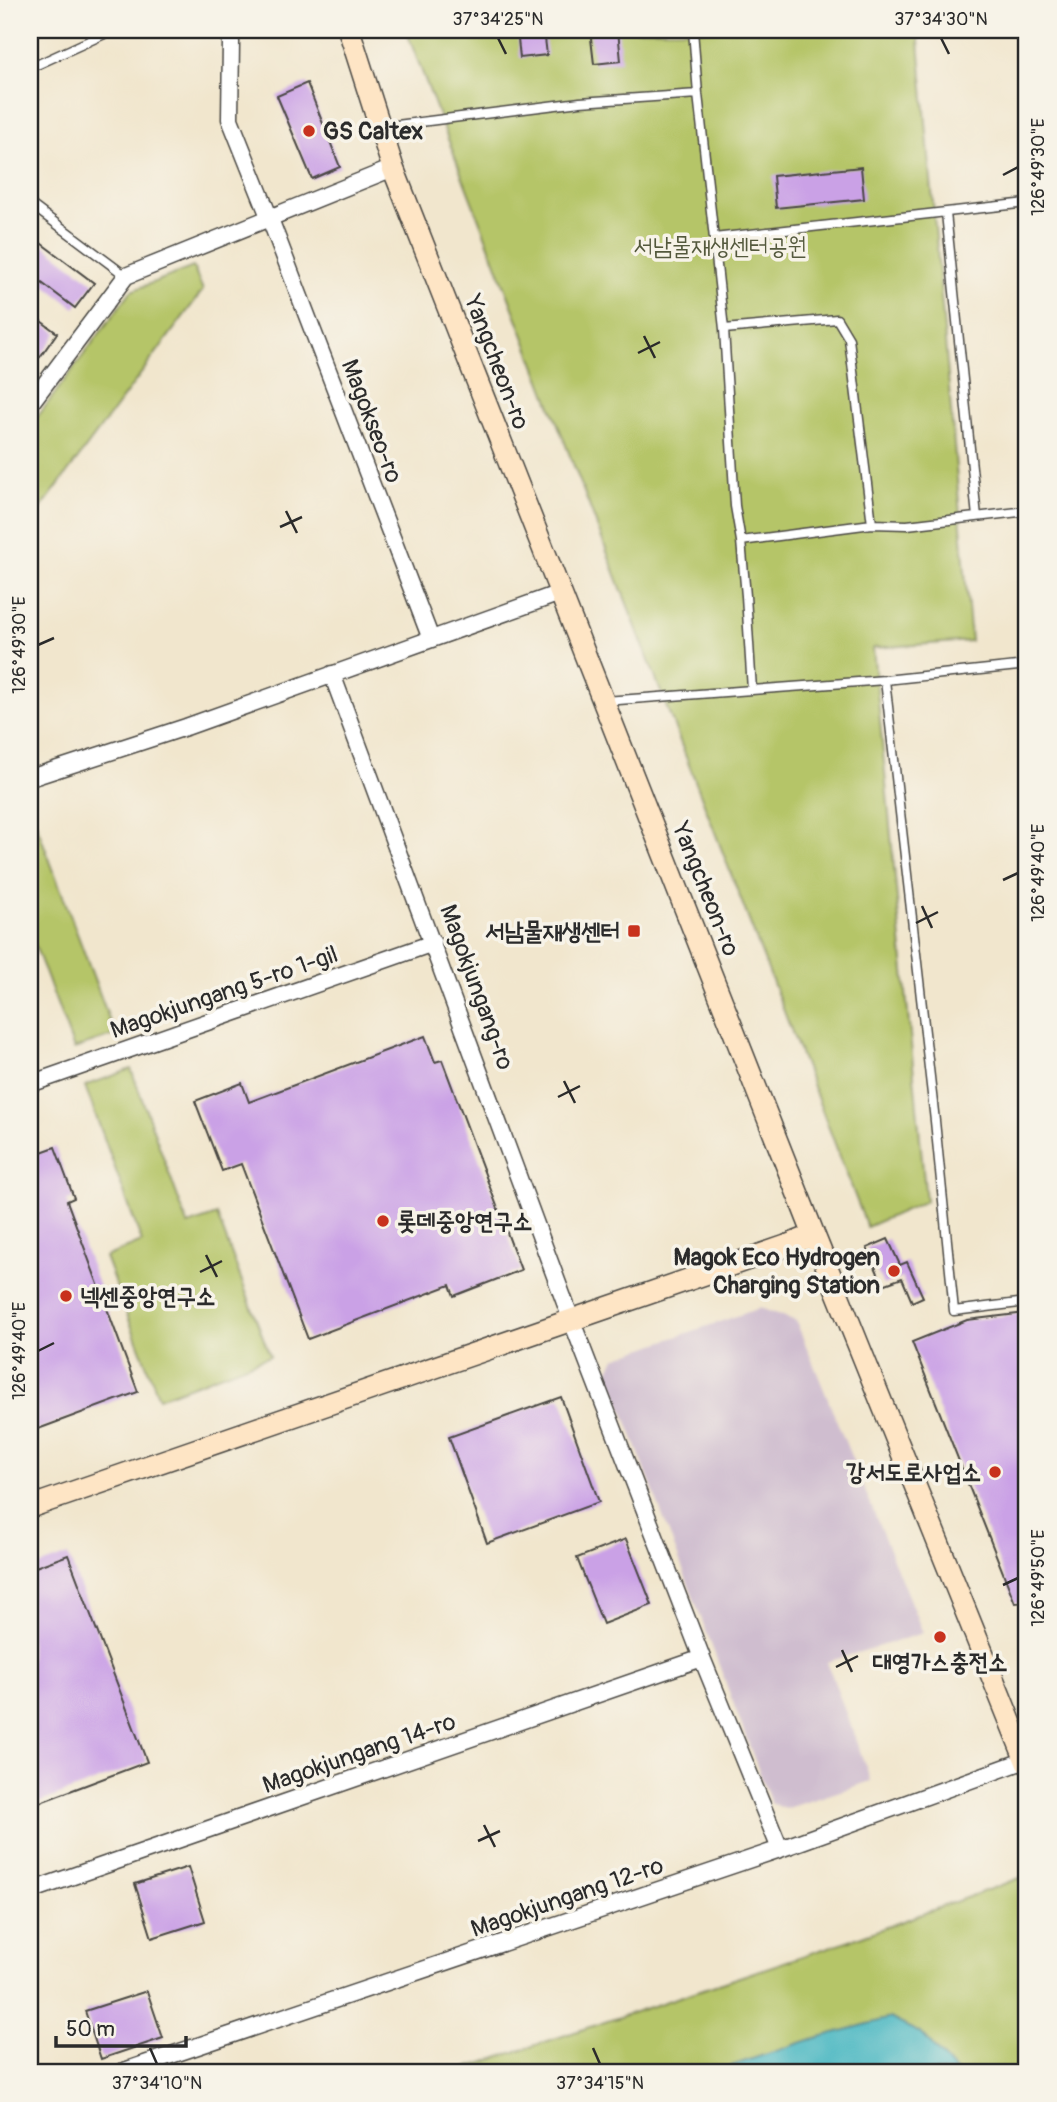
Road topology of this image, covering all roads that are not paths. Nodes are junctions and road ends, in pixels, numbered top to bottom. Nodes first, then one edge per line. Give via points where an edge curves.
1 (113, 30) edge
2 (227, 30) edge
3 (349, 30) edge
4 (693, 30) edge
5 (30, 68) edge
6 (698, 94) junction
7 (381, 127) junction
8 (393, 168) junction
9 (1027, 202) edge
10 (30, 204) edge
11 (946, 213) junction
12 (270, 219) junction
13 (714, 238) junction
14 (126, 276) junction
15 (724, 330) junction
16 (30, 404) edge
17 (1027, 511) edge
18 (977, 517) junction
19 (872, 524) junction
20 (741, 541) junction
21 (560, 593) junction
22 (430, 639) junction
23 (1027, 665) edge
24 (332, 674) junction
25 (885, 680) junction
26 (751, 690) junction
27 (603, 701) junction
28 (30, 778) edge
29 (433, 943) junction
30 (30, 1084) edge
31 (814, 1235) junction
32 (1027, 1302) edge
33 (571, 1319) junction
34 (30, 1507) edge
35 (702, 1658) junction
36 (1027, 1762) edge
37 (780, 1849) junction
38 (30, 1891) edge
39 (121, 2072) edge

1 - 5 lane
2 - 12 street, Magokseo-ro via 231,42 230,119
3 - 7 main road, Yangcheon-ro
4 - 6 lane
6 - 7 lane via 580,102
6 - 13 lane
7 - 8 main road, Yangcheon-ro
8 - 12 street
8 - 21 main road, Yangcheon-ro
9 - 11 lane
10 - 14 lane
11 - 13 lane
11 - 18 lane
12 - 14 street
12 - 22 street, Magokseo-ro
13 - 15 lane
14 - 16 street
15 - 19 lane via 837,320 849,339
15 - 20 lane
17 - 18 lane
18 - 19 lane
19 - 20 lane
20 - 26 lane
21 - 22 street
21 - 27 main road, Yangcheon-ro
22 - 24 street
23 - 25 lane
24 - 28 street
24 - 29 street, Magokjungang-ro
25 - 26 lane
25 - 32 lane via 954,1311
26 - 27 lane
27 - 31 main road, Yangcheon-ro
29 - 30 street, Magokjungang 5-ro 1-gil
29 - 33 street, Magokjungang-ro
31 - 33 main road
31 - 36 main road, Yangcheon-ro
33 - 34 main road
33 - 35 street
35 - 37 street
35 - 38 street, Magokjungang 14-ro
36 - 37 street, Magokjungang 12-ro
37 - 39 street, Magokjungang 12-ro

